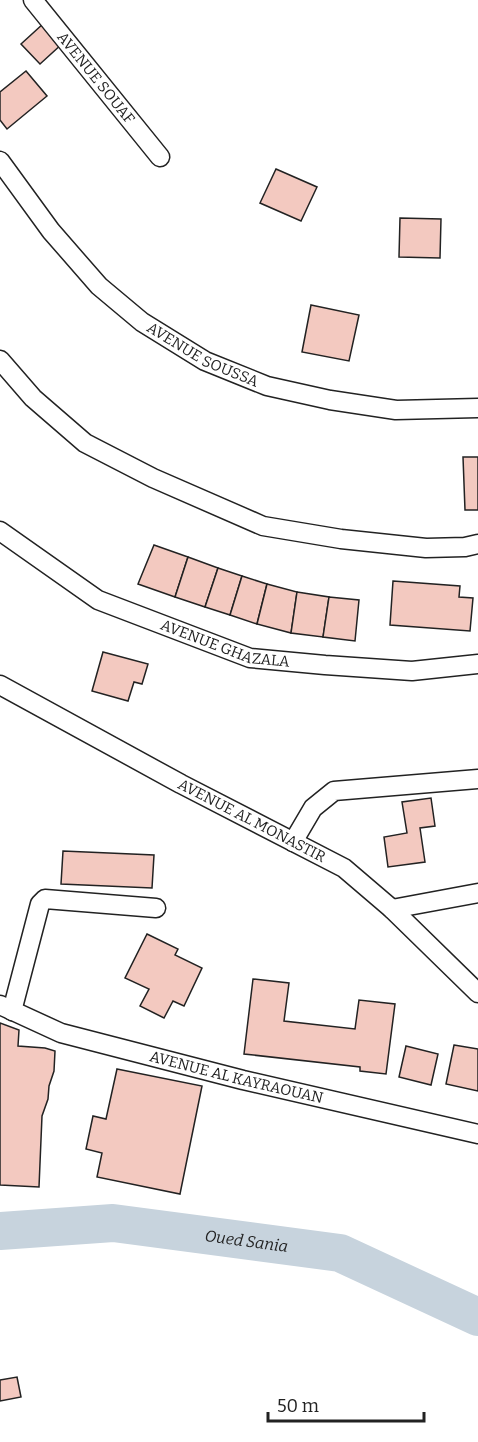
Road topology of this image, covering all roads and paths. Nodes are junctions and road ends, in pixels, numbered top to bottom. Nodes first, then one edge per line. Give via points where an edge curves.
1 (33, 0) edge
2 (160, 157) dead end
3 (0, 161) edge
4 (0, 360) edge
5 (478, 408) edge
6 (0, 531) edge
7 (478, 544) edge
8 (478, 664) edge
9 (0, 685) edge
10 (478, 779) edge
11 (293, 842) junction
12 (478, 893) edge
13 (156, 908) dead end
14 (392, 909) junction
15 (478, 993) edge
16 (6, 1008) edge
17 (478, 1134) edge

1 - 2 street, AVENUE SOUAF
3 - 5 street, AVENUE SOUSSA via 51,231 99,286 142,322 205,361 267,386 330,400 396,410
4 - 7 street via 33,398 85,443 263,526 426,548
6 - 8 street, AVENUE GHAZALA via 98,600 250,658 412,671
9 - 11 street, AVENUE AL MONASTIR
10 - 11 street via 334,791 313,808
11 - 14 street, AVENUE AL MONASTIR via 344,868
12 - 14 street
13 - 16 street via 45,899 40,904
14 - 15 street, AVENUE AL MONASTIR
16 - 17 street, AVENUE AL KAYRAOUAN via 61,1034

